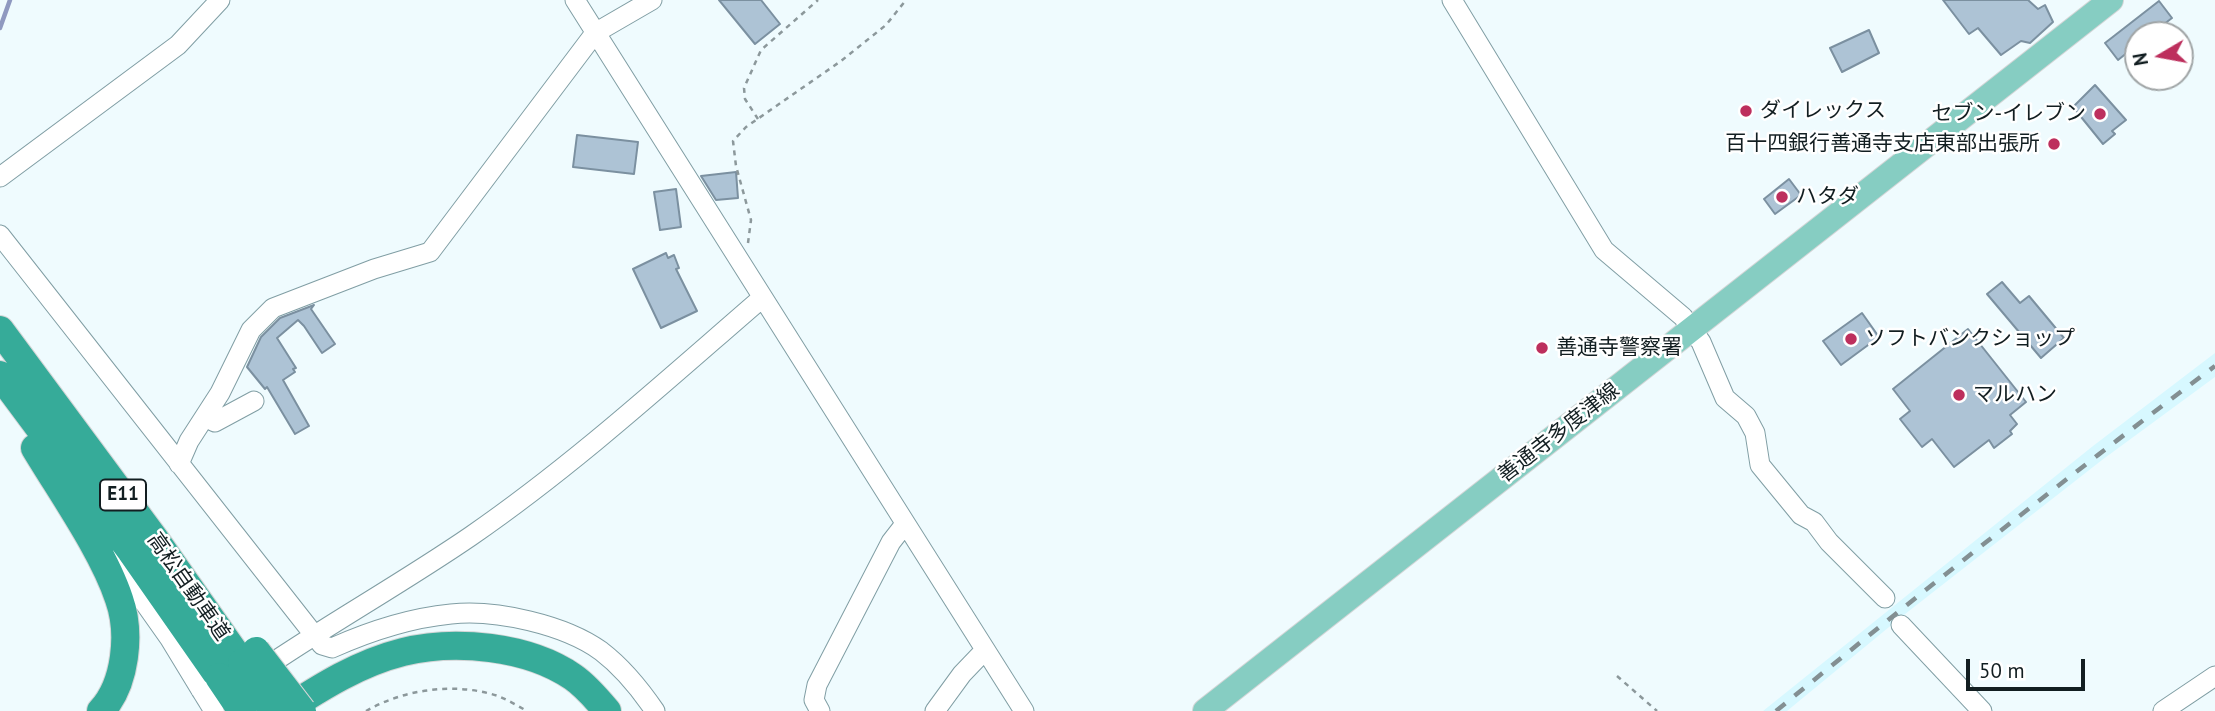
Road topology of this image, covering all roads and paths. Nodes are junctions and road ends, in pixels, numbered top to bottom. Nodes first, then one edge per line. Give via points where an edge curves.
1 (220, 0) edge
2 (575, 0) edge
3 (652, 0) edge
4 (818, 0) edge
5 (906, 0) edge
6 (1452, 0) edge
7 (2111, 0) edge
8 (595, 33) junction
9 (758, 119) junction
10 (0, 177) edge
11 (0, 235) edge
12 (739, 261) junction
13 (762, 299) junction
14 (1692, 329) junction
15 (0, 330) edge
16 (0, 375) edge
17 (0, 392) edge
18 (254, 401) dead end
19 (205, 416) junction
20 (31, 442) junction
21 (180, 464) junction
22 (905, 524) junction
23 (1885, 597) dead end
24 (1901, 625) dead end
25 (313, 634) junction
26 (985, 650) junction
27 (229, 670) junction
28 (1617, 676) dead end
29 (2215, 676) edge
30 (101, 711) edge
31 (201, 711) edge
32 (214, 711) edge
33 (242, 711) edge
34 (273, 711) edge
35 (284, 711) edge
36 (302, 711) edge
37 (313, 711) edge
38 (366, 711) edge
39 (527, 711) edge
40 (586, 711) edge
41 (607, 711) edge
42 (655, 711) edge
43 (820, 711) edge
44 (935, 711) edge
45 (1024, 711) edge
46 (1205, 711) edge
47 (1657, 711) edge
48 (1982, 711) edge
49 (2163, 711) edge

1 - 10 street via 178,45
2 - 8 street
3 - 8 street
4 - 9 path via 761,50 744,88 745,99
5 - 9 path via 886,25
6 - 14 street via 1604,250
7 - 14 main road, 善通寺多度津線
8 - 12 street
8 - 19 street via 430,252 273,308 251,330
9 - 12 path via 733,141 751,220 747,248
11 - 21 street
12 - 13 street
13 - 22 street
13 - 25 street via 559,471 470,537
14 - 23 street via 1725,398 1746,415 1755,433 1760,465 1801,515 1814,522
14 - 46 main road, 善通寺多度津線
15 - 27 highway, 高松自動車道 / E11
16 - 27 highway, 高松自動車道 / E11 via 131,551
17 - 20 highway
18 - 19 street via 215,422
19 - 21 street
20 - 27 street via 170,639
20 - 30 highway via 120,600 126,646 119,683
21 - 25 street
22 - 26 street
22 - 43 street via 891,542 817,685 814,700
24 - 48 street
25 - 31 street
25 - 42 street via 322,645 332,648 423,617 455,613 516,618 550,627 599,650 619,666
26 - 44 street
26 - 45 street
27 - 32 street, bridge
27 - 33 highway, 高松自動車道 / E11, bridge
27 - 34 highway, 高松自動車道 / E11, bridge
27 - 36 highway, bridge
28 - 47 path
29 - 49 street
35 - 41 highway via 356,669 401,652 453,645 496,648 537,660 572,676
37 - 40 highway via 385,674 453,661 531,676 562,691
38 - 39 path via 403,695 463,689 498,696

